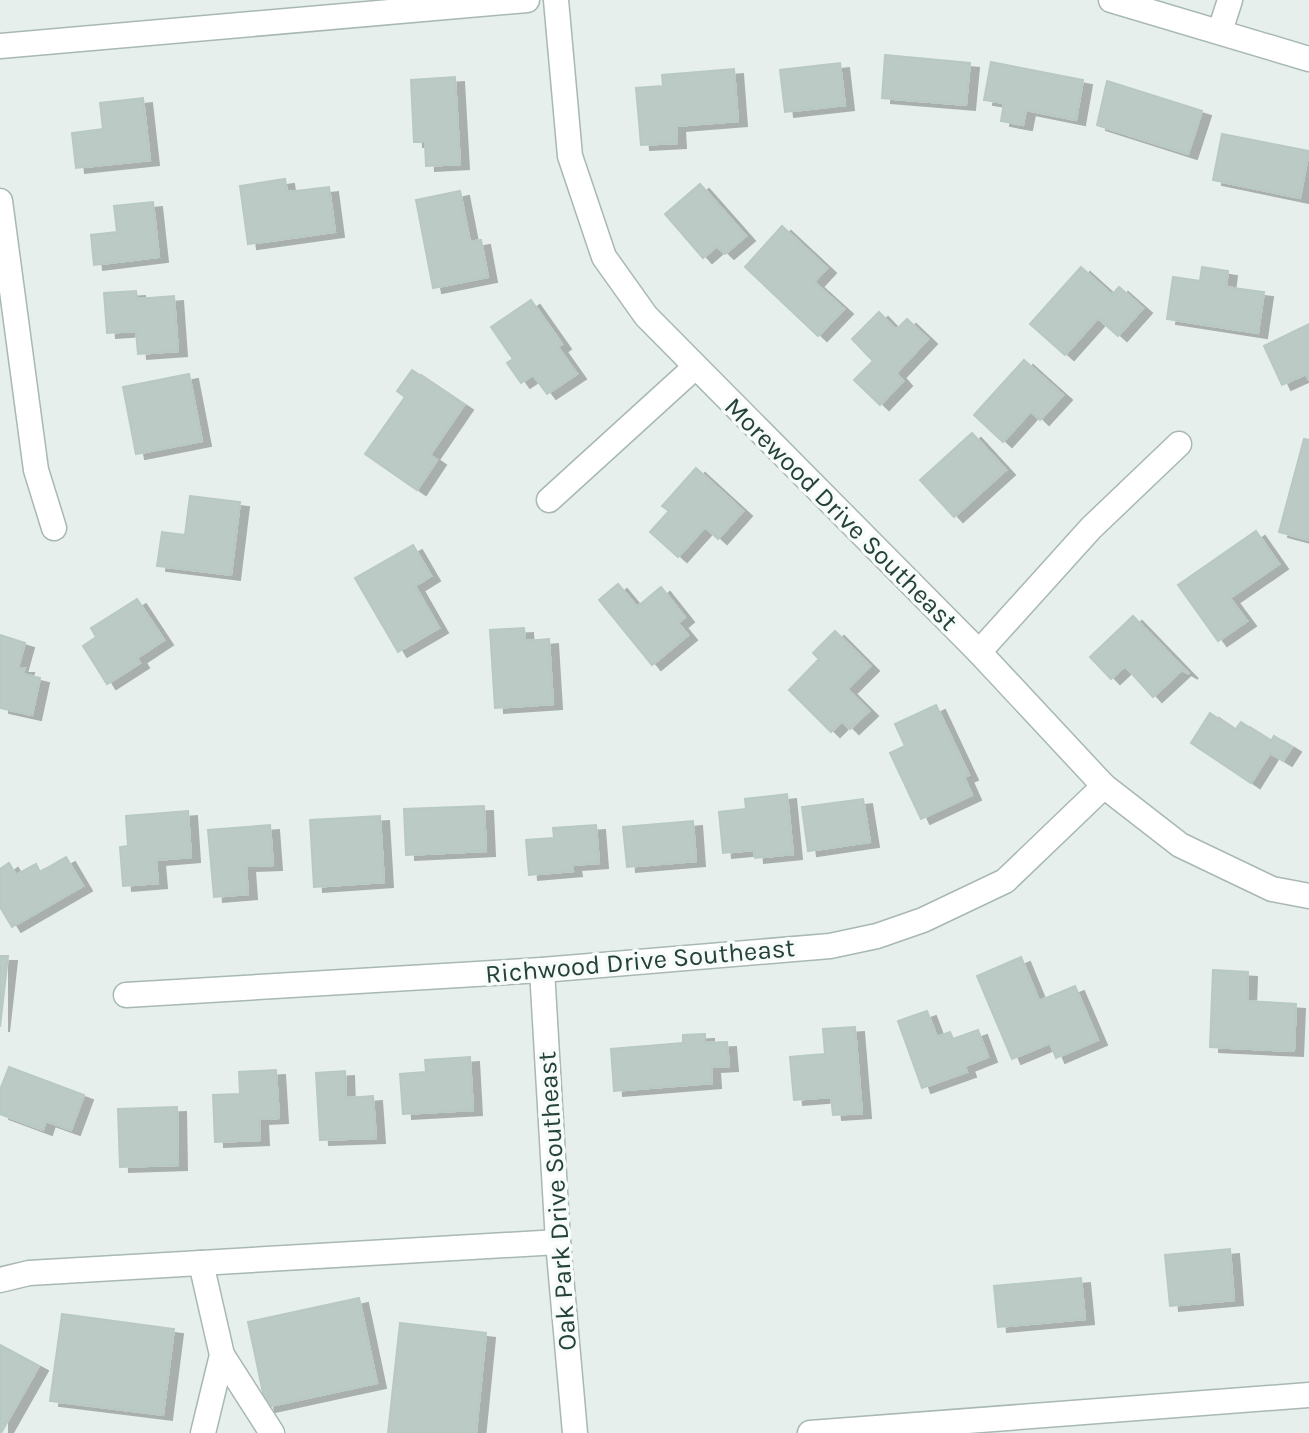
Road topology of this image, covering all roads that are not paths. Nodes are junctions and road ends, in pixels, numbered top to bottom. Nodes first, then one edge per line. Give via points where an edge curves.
1 (527, 0) edge
2 (556, 0) edge
3 (1111, 0) edge
4 (1230, 0) edge
5 (1220, 31) junction
6 (0, 46) edge
7 (1309, 59) edge
8 (0, 201) edge
9 (694, 368) junction
10 (1179, 444) dead end
11 (549, 500) dead end
12 (54, 528) dead end
13 (979, 652) junction
14 (1104, 786) junction
15 (1309, 896) edge
16 (542, 970) junction
17 (126, 995) dead end
18 (558, 1242) junction
19 (201, 1263) junction
20 (0, 1280) edge
21 (222, 1355) junction
22 (1309, 1395) edge
23 (203, 1433) edge
24 (272, 1433) edge
25 (575, 1433) edge
26 (810, 1433) edge

1 - 6 street
2 - 9 street, Morewood Drive Southeast via 570,156 604,257 646,316
3 - 5 street
4 - 5 street
5 - 7 street
8 - 12 street via 36,470
9 - 11 street
9 - 13 street, Morewood Drive Southeast
10 - 13 street via 1091,528
13 - 14 street, Morewood Drive Southeast
14 - 15 street, Morewood Drive Southeast via 1180,845 1272,889
14 - 16 street, Richwood Drive Southeast via 1005,881 877,936 830,946
16 - 17 street, Richwood Drive Southeast
16 - 18 street, Oak Park Drive Southeast
18 - 19 street
18 - 25 street, Oak Park Drive Southeast
19 - 20 street via 29,1273
19 - 21 street
21 - 23 street
21 - 24 street
22 - 26 street

